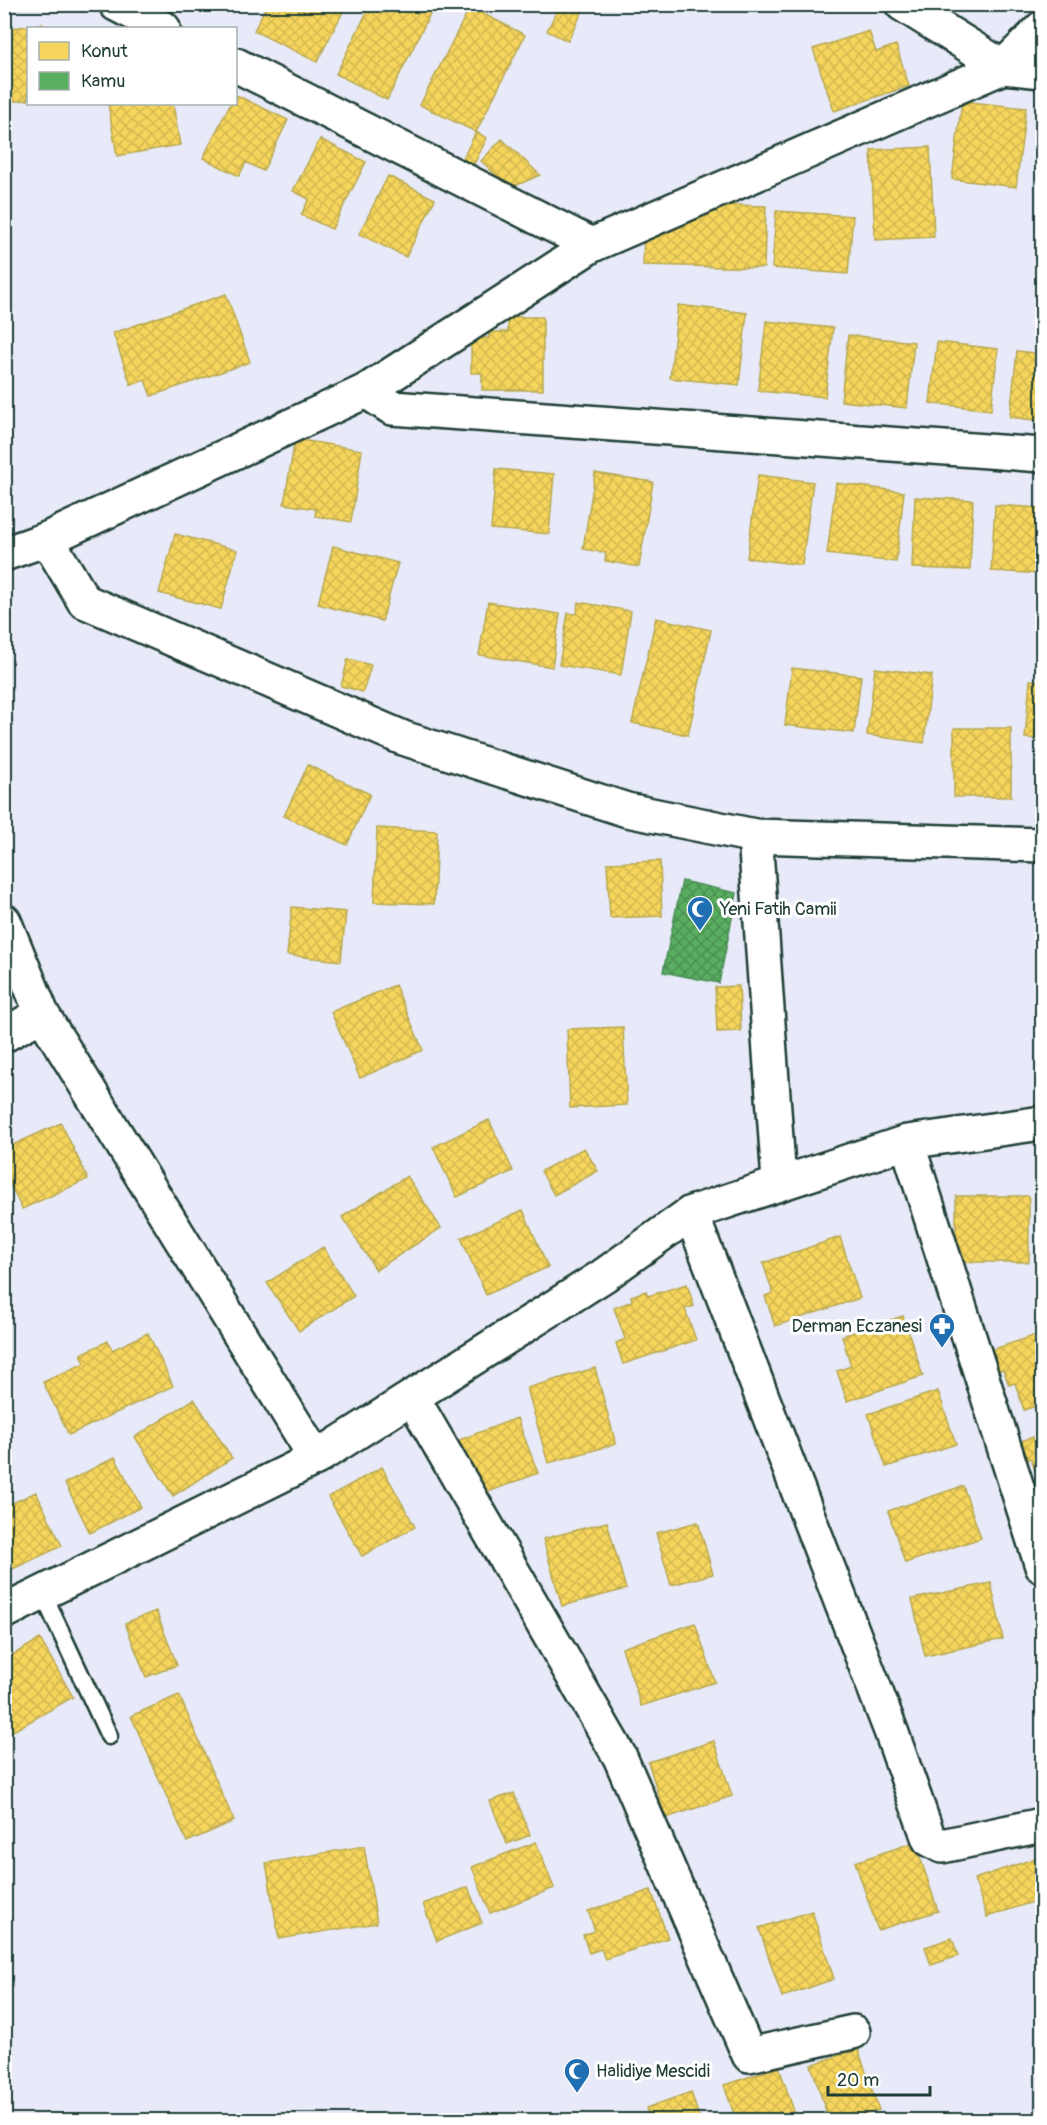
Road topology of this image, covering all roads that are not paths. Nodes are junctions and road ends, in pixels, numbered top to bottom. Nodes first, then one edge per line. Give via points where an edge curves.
1 (116, 4) edge
2 (903, 4) edge
3 (161, 27) edge
4 (1042, 28) edge
5 (237, 66) edge
6 (1003, 67) junction
7 (1042, 71) edge
8 (592, 245) junction
9 (366, 391) junction
10 (1042, 455) edge
11 (47, 539) junction
12 (4, 554) edge
13 (754, 836) junction
14 (1042, 845) edge
15 (4, 921) edge
16 (42, 1014) junction
17 (4, 1035) edge
18 (1042, 1123) edge
19 (907, 1142) junction
20 (779, 1182) junction
21 (691, 1213) junction
22 (412, 1397) junction
23 (316, 1458) junction
24 (1042, 1566) edge
25 (42, 1594) junction
26 (4, 1612) edge
27 (110, 1736) dead end
28 (1042, 1825) edge
29 (853, 2032) dead end

1 - 3 street
2 - 6 street
4 - 6 street
5 - 8 street
6 - 7 street
6 - 8 street
8 - 9 street
9 - 10 street via 392,408
9 - 11 street
11 - 12 street
11 - 13 street via 84,601 392,733 627,810
13 - 14 street
13 - 20 street
15 - 16 street
16 - 17 street
16 - 23 street
18 - 19 street
19 - 20 street
19 - 24 street
20 - 21 street
21 - 22 street via 603,1276
21 - 28 street via 929,1839 942,1846
22 - 23 street
22 - 29 street via 620,1757 749,2055
23 - 25 street
25 - 26 street
25 - 27 lane

